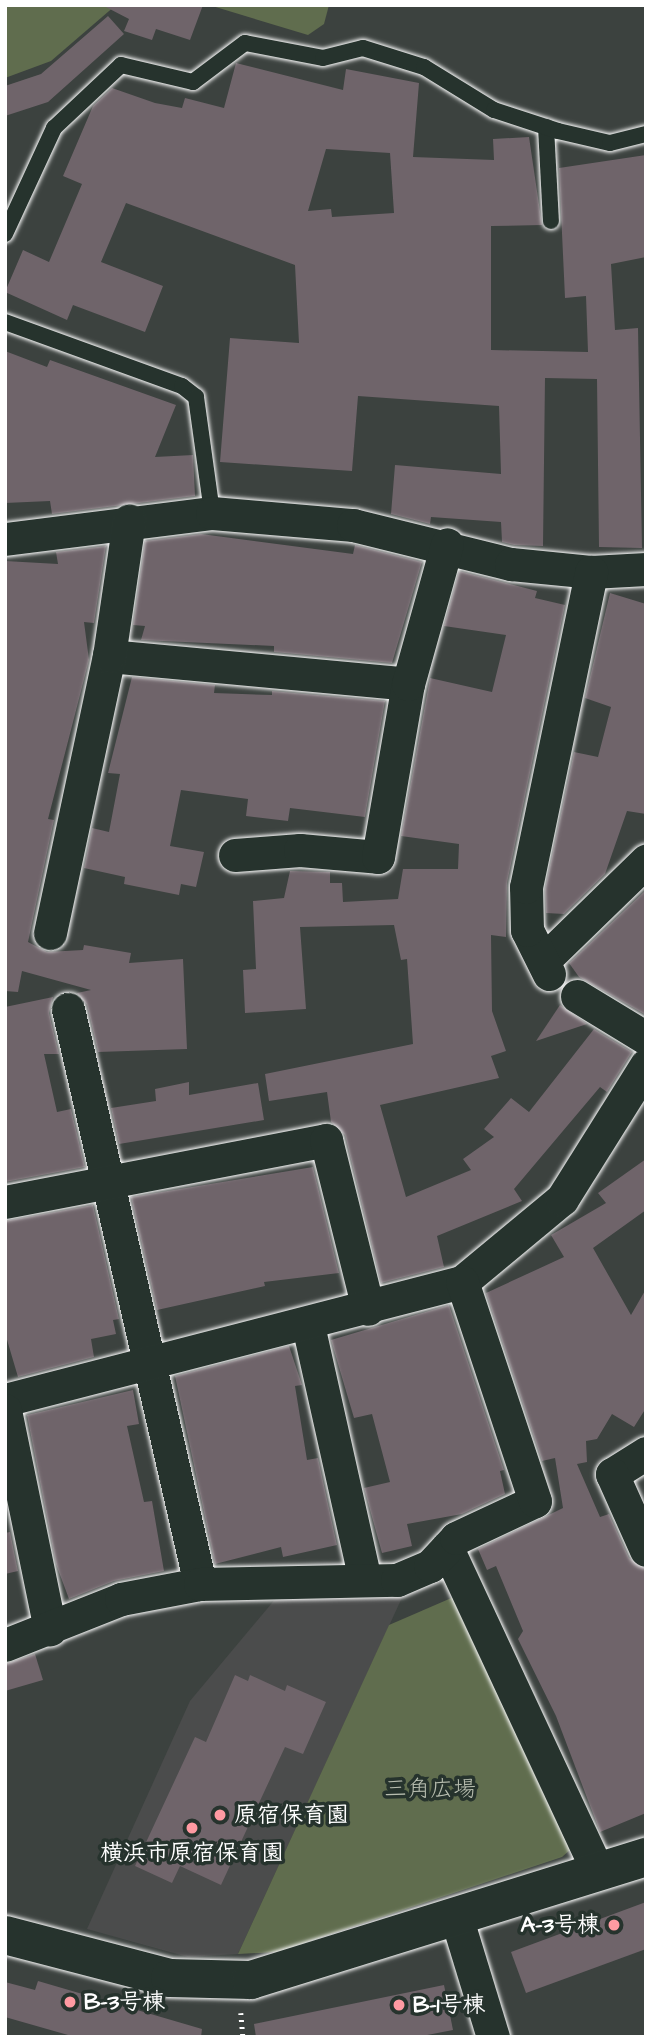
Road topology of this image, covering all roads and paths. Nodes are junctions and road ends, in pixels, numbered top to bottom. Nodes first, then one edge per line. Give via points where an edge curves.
1 (546, 127) junction
2 (646, 134) edge
3 (551, 221) dead end
4 (5, 234) edge
5 (5, 323) edge
6 (212, 513) junction
7 (129, 520) junction
8 (5, 539) edge
9 (447, 544) junction
10 (646, 569) edge
11 (591, 572) junction
12 (109, 656) junction
13 (408, 684) junction
14 (235, 855) dead end
15 (646, 861) edge
16 (50, 933) dead end
17 (577, 996) dead end
18 (68, 1009) dead end
19 (646, 1038) edge
20 (646, 1065) edge
21 (110, 1183) junction
22 (5, 1202) edge
23 (462, 1282) junction
24 (368, 1309) junction
25 (308, 1325) junction
26 (152, 1361) junction
27 (5, 1400) edge
28 (5, 1410) edge
29 (646, 1453) edge
30 (447, 1548) junction
31 (646, 1550) edge
32 (365, 1580) junction
33 (201, 1584) junction
34 (50, 1629) junction
35 (5, 1645) edge
36 (646, 1857) edge
37 (598, 1872) junction
38 (456, 1916) junction
39 (5, 1935) edge
40 (493, 2037) edge

1 - 2 lane via 610,143
1 - 3 lane
1 - 4 lane via 494,110 424,66 363,48 323,58 244,43 193,82 121,65 54,128
5 - 6 lane via 182,386 196,397
6 - 7 street
6 - 9 street via 354,524
7 - 8 street
7 - 12 street
9 - 11 street via 511,564
9 - 13 street
10 - 11 street
11 - 15 street via 526,887 527,930 546,967
12 - 13 street
12 - 16 street
13 - 14 street via 378,857 300,850
17 - 19 street
18 - 21 street
20 - 23 street via 562,1199
21 - 22 street
21 - 24 street via 326,1140
21 - 26 street
23 - 24 street
23 - 30 street via 535,1501 456,1538
24 - 25 street
25 - 26 street
25 - 32 street
26 - 27 street
26 - 33 street
28 - 34 street
29 - 31 street via 611,1474
30 - 32 street via 429,1566 397,1580
30 - 37 street
32 - 33 street
33 - 34 street via 121,1599
34 - 35 street
36 - 37 street
37 - 38 street
38 - 39 street via 251,1980 227,1982 170,1978
38 - 40 street

